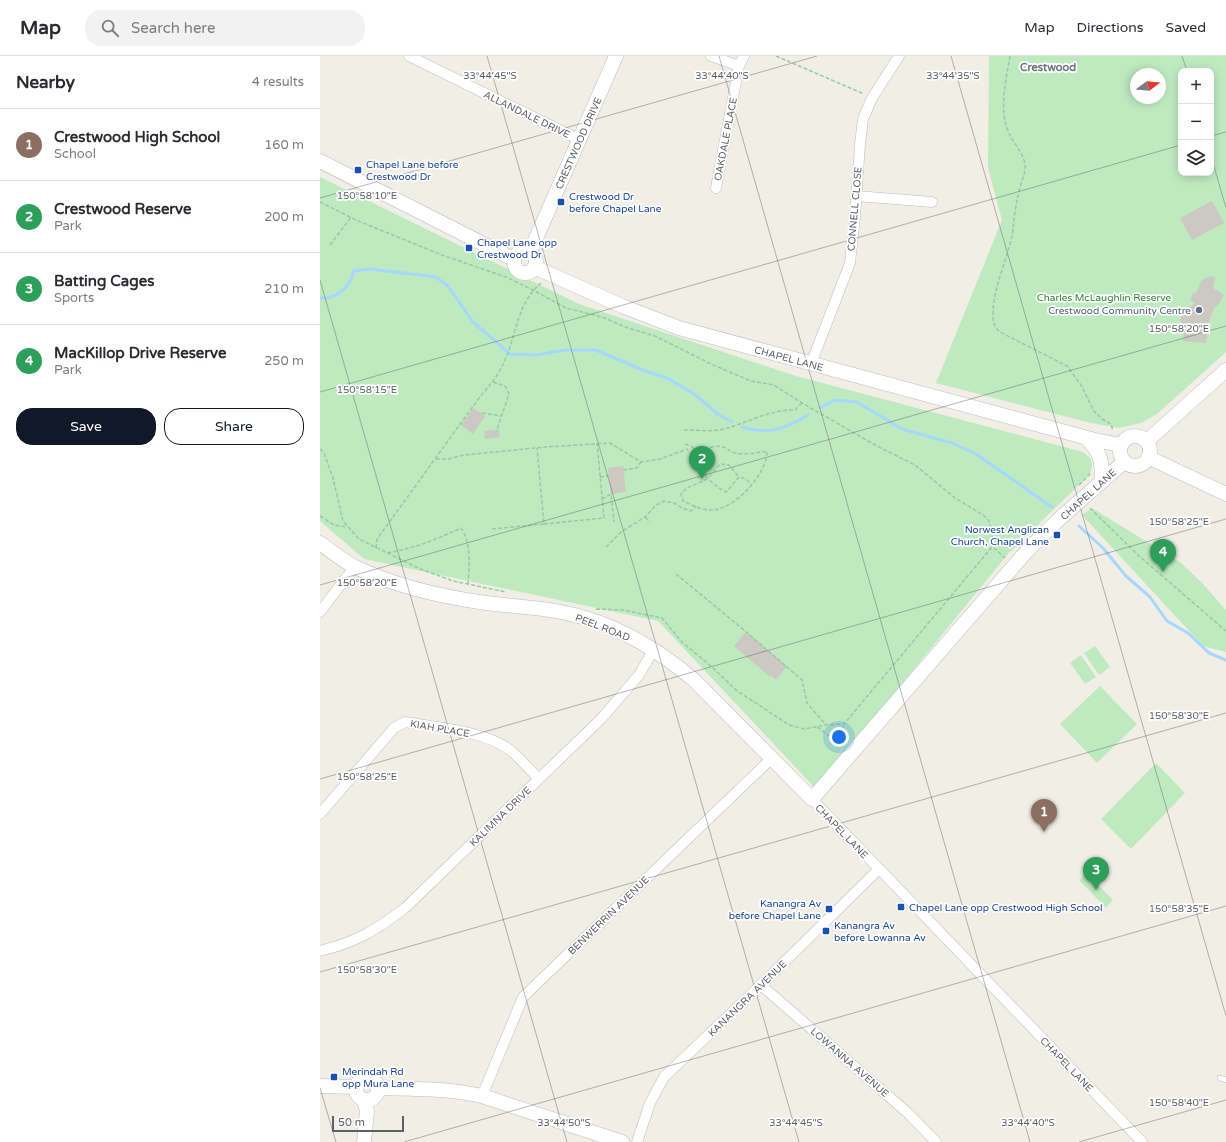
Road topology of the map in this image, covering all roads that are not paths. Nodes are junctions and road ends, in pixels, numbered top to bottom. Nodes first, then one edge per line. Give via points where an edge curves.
1 (409, 56) edge
2 (616, 56) edge
3 (710, 56) edge
4 (744, 56) edge
5 (899, 56) edge
6 (739, 66) junction
7 (580, 140) junction
8 (320, 161) edge
9 (716, 188) dead end
10 (856, 196) junction
11 (932, 202) dead end
12 (530, 252) junction
13 (515, 258) junction
14 (541, 269) junction
15 (811, 364) junction
16 (1226, 370) edge
17 (1086, 438) junction
18 (1147, 441) junction
19 (1116, 444) junction
20 (1150, 458) junction
21 (1124, 462) junction
22 (1102, 481) junction
23 (1226, 494) edge
24 (320, 543) edge
25 (355, 566) junction
26 (320, 612) edge
27 (654, 649) junction
28 (772, 758) junction
29 (538, 778) junction
30 (812, 799) junction
31 (320, 814) edge
32 (879, 869) junction
33 (320, 951) edge
34 (762, 985) junction
35 (320, 1086) edge
36 (356, 1087) junction
37 (378, 1088) junction
38 (482, 1096) junction
39 (364, 1100) junction
40 (364, 1142) edge
41 (622, 1142) edge
42 (637, 1142) edge
43 (936, 1142) edge
44 (1142, 1142) edge

1 - 7 street, ALLANDALE DRIVE
2 - 7 street, CRESTWOOD DRIVE
3 - 6 street
4 - 6 street, OAKDALE PLACE
5 - 10 street, CONNELL CLOSE via 872,98 863,119
6 - 9 street, OAKDALE PLACE
7 - 12 street, CRESTWOOD DRIVE
8 - 13 street
10 - 11 street
10 - 15 street, CONNELL CLOSE via 850,264
12 - 13 street via 521,252
12 - 14 street
13 - 14 street via 516,267 521,272
14 - 15 street, CHAPEL LANE via 622,306 679,328
15 - 17 street, CHAPEL LANE
16 - 18 street
17 - 19 street, CHAPEL LANE
17 - 22 street via 1102,462
18 - 19 street via 1142,437 1133,436
18 - 20 street via 1150,446
19 - 21 street
20 - 21 street via 1137,466
20 - 23 street
21 - 22 street, CHAPEL LANE
22 - 30 street, CHAPEL LANE via 1057,521 1014,566
24 - 25 street, PEEL ROAD
25 - 26 street
25 - 27 street, PEEL ROAD via 394,581 450,597 585,618 615,629
27 - 28 street, PEEL ROAD via 694,680
27 - 29 street, KALIMNA DRIVE via 639,675 616,703
28 - 30 street, PEEL ROAD
28 - 38 street, BENWERRIN AVENUE via 523,997
29 - 31 street, KIAH PLACE via 511,750 496,741 405,722 394,728
29 - 33 street, KALIMNA DRIVE via 405,908 366,935
30 - 32 street, CHAPEL LANE
32 - 34 street, KANANGRA AVENUE
32 - 44 street, CHAPEL LANE
34 - 42 street, KANANGRA AVENUE via 664,1077 650,1103
34 - 43 street, LOWANNA AVENUE via 909,1114
35 - 36 street
36 - 37 street via 361,1080 367,1078 374,1080
36 - 39 street via 358,1095
37 - 38 street via 451,1090
37 - 39 street via 375,1097
38 - 41 street
39 - 40 street via 367,1111

